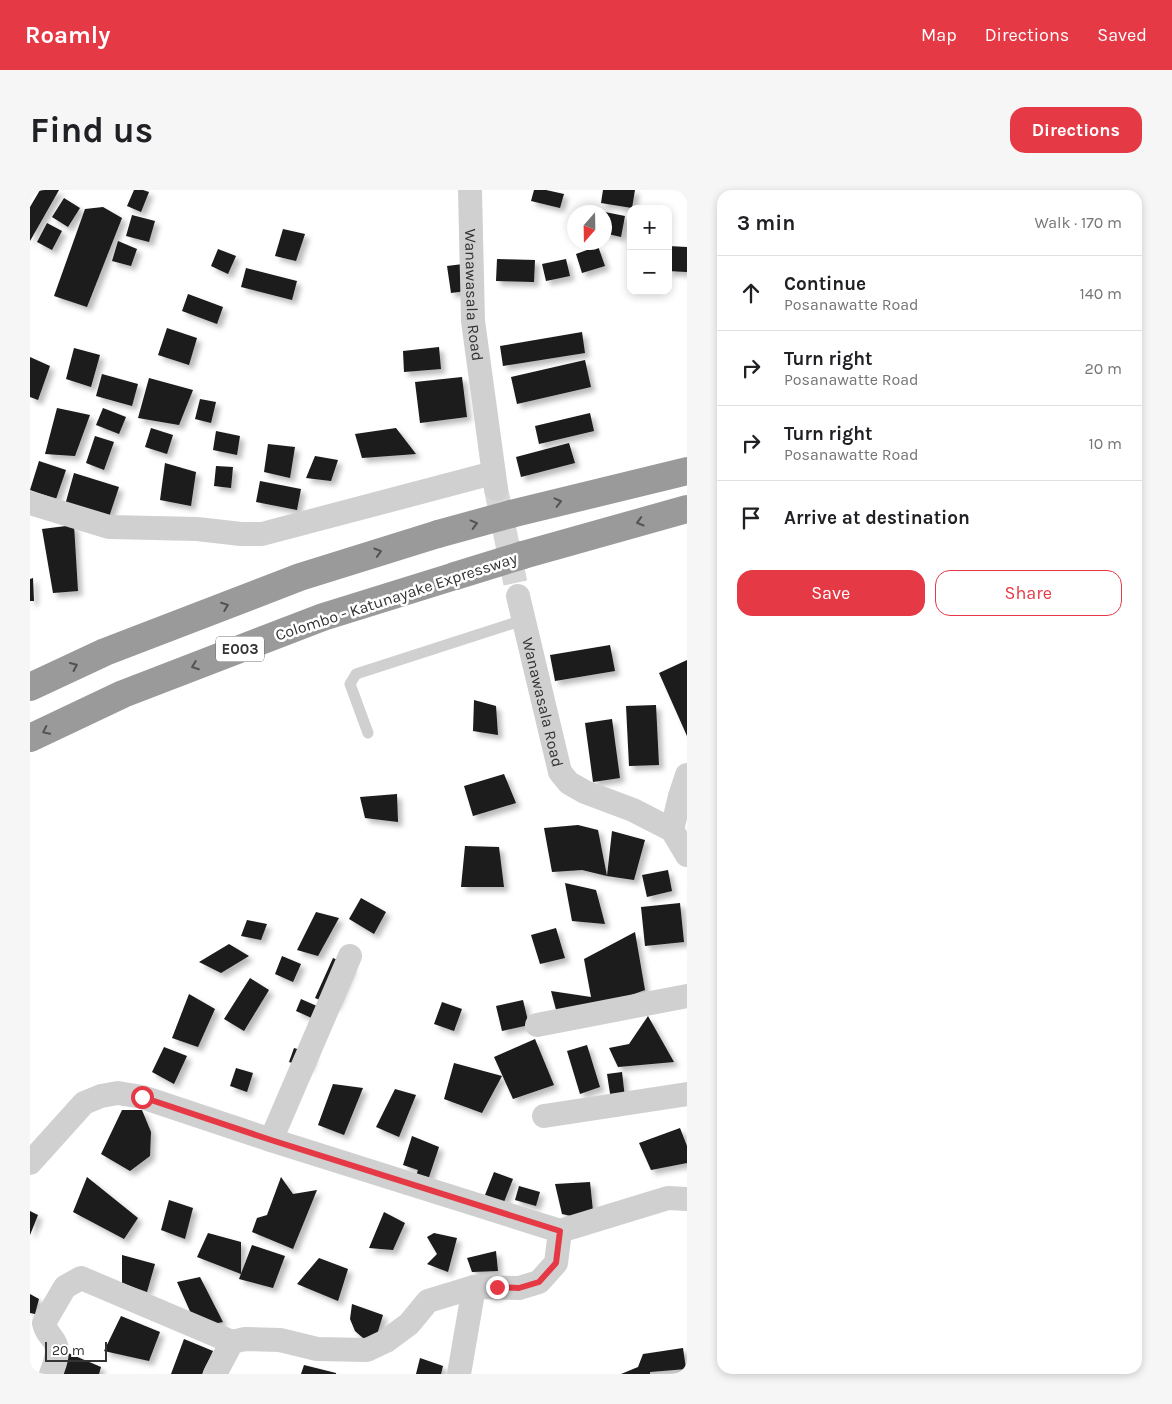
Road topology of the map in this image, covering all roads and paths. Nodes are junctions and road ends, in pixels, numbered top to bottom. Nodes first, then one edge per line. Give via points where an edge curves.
1 (470, 190) edge
2 (687, 471) edge
3 (30, 502) edge
4 (687, 509) edge
5 (518, 596) tunnel mouth
6 (523, 620) junction
7 (30, 687) edge
8 (368, 733) dead end
9 (30, 738) edge
10 (687, 775) edge
11 (672, 830) junction
12 (687, 855) edge
13 (350, 956) dead end
14 (687, 996) edge
15 (538, 1025) dead end
16 (687, 1094) edge
17 (544, 1116) dead end
18 (271, 1140) junction
19 (30, 1164) edge
20 (687, 1199) edge
21 (560, 1231) junction
22 (474, 1288) junction
23 (232, 1342) junction
24 (50, 1374) edge
25 (215, 1374) edge
26 (458, 1374) edge

1 - 3 street, Wanawasala Road via 473,321 495,481 262,534 109,526
7 -> 2 highway, bridge via 105,652 300,577 511,514
4 -> 9 highway, Colombo - Katunayake Expressway / E003, bridge via 523,555 323,617 123,694
5 - 6 street, Wanawasala Road
6 - 8 lane via 356,674 350,684
6 - 11 street, Wanawasala Road via 560,772 569,783 585,792 633,810
10 - 11 street
11 - 12 street
13 - 18 street
14 - 15 street
16 - 17 street
18 - 19 street via 142,1097 118,1093 84,1103
18 - 21 street
20 - 21 street via 668,1198
21 - 22 street via 556,1263 539,1282 519,1288
22 - 23 street via 428,1300 409,1324 367,1350 317,1349 280,1340
22 - 26 street
23 - 24 street via 81,1278 65,1287 44,1323 46,1332 56,1345
23 - 25 street

